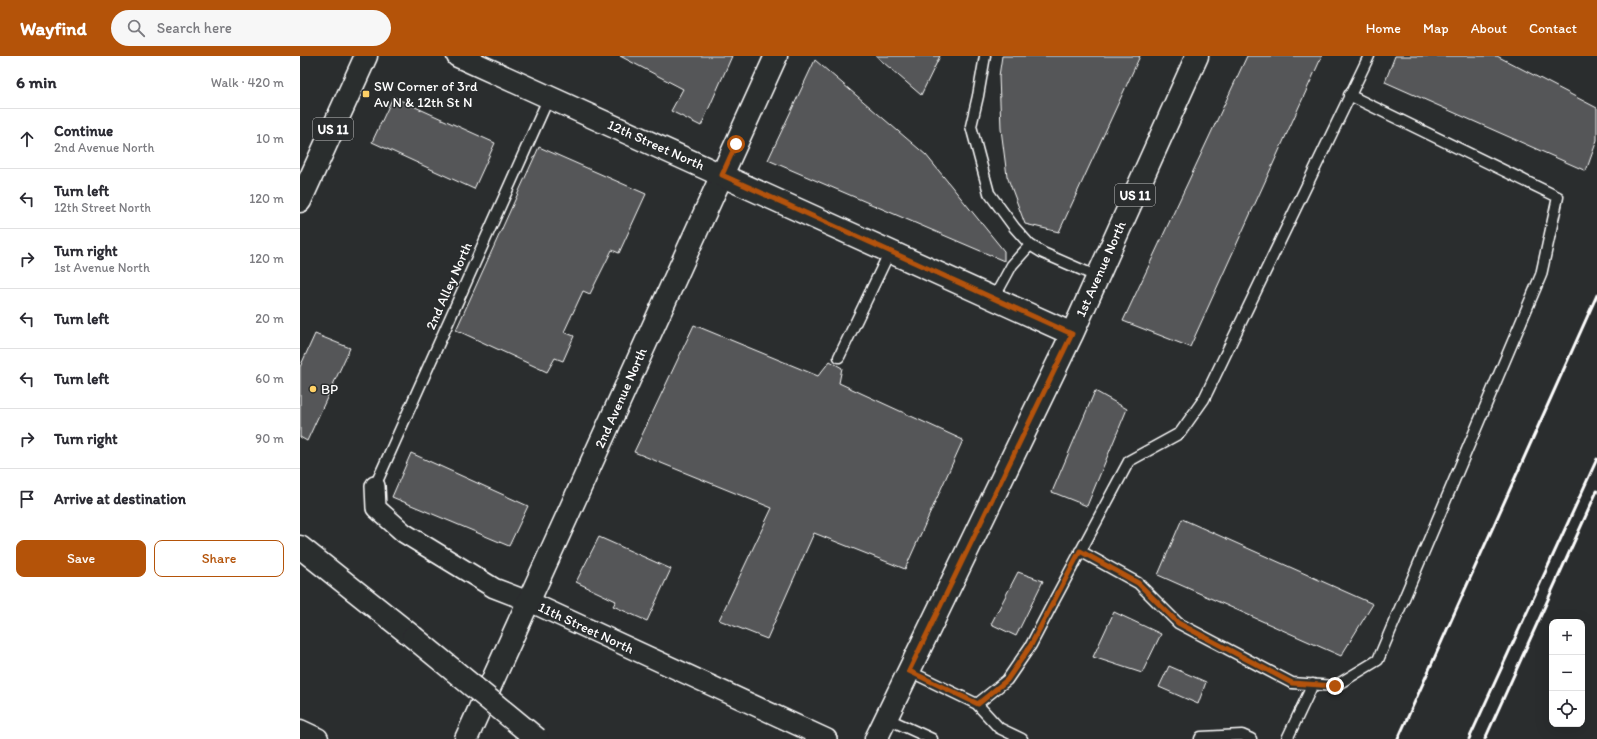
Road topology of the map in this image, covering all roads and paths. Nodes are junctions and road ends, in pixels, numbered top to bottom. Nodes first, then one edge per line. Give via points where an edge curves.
1 (366, 56) edge
2 (458, 56) edge
3 (776, 56) edge
4 (985, 56) edge
5 (1197, 56) edge
6 (1369, 56) edge
7 (1349, 95) junction
8 (549, 97) junction
9 (722, 175) junction
10 (300, 201) edge
11 (1030, 245) junction
12 (890, 251) junction
13 (1098, 277) junction
14 (994, 298) junction
15 (1072, 334) junction
16 (839, 357) dead end
17 (375, 486) joint
18 (300, 547) edge
19 (1080, 551) junction
20 (528, 601) junction
21 (909, 671) junction
22 (1313, 684) junction
23 (978, 704) junction
24 (886, 718) junction
25 (300, 731) edge
26 (317, 739) edge
27 (466, 739) edge
28 (537, 739) edge
29 (827, 739) edge
30 (876, 739) edge
31 (932, 739) edge
32 (1022, 739) edge
33 (1200, 739) edge
34 (1251, 739) edge
35 (1287, 739) edge

1 - 10 main road, US 11
2 - 8 main road, 12th Street North
3 - 9 main road, 2nd Avenue North
4 - 11 lane via 970,126 989,193
5 - 13 main road, 1st Avenue North / US 11
6 - 7 lane
7 - 19 lane via 1204,399 1180,433 1130,461
7 - 22 lane via 1558,197 1541,275 1378,660 1335,686
8 - 9 main road, 12th Street North
8 - 17 lane, 2nd Alley North
9 - 12 main road, 12th Street North
9 - 20 main road, 2nd Avenue North
11 - 13 lane
11 - 14 lane via 1012,265
12 - 14 main road, 12th Street North
12 - 16 lane
13 - 15 main road, 1st Avenue North / US 11
14 - 15 main road, 12th Street North
15 - 21 main road, 1st Avenue North / US 11
17 - 20 street, 11th Street North via 376,508 404,533 494,588
18 - 28 main road, bridge
19 - 22 lane via 1138,583 1178,623 1292,683
19 - 23 lane via 1031,645 1007,680
20 - 27 main road, 2nd Avenue North
20 - 29 street, 11th Street North
21 - 23 lane
21 - 24 main road, 1st Avenue North / US 11
22 - 35 lane
23 - 32 lane via 999,728
24 - 30 main road, 1st Avenue North / US 11
24 - 31 lane
25 - 26 main road
33 - 34 lane via 1242,735

